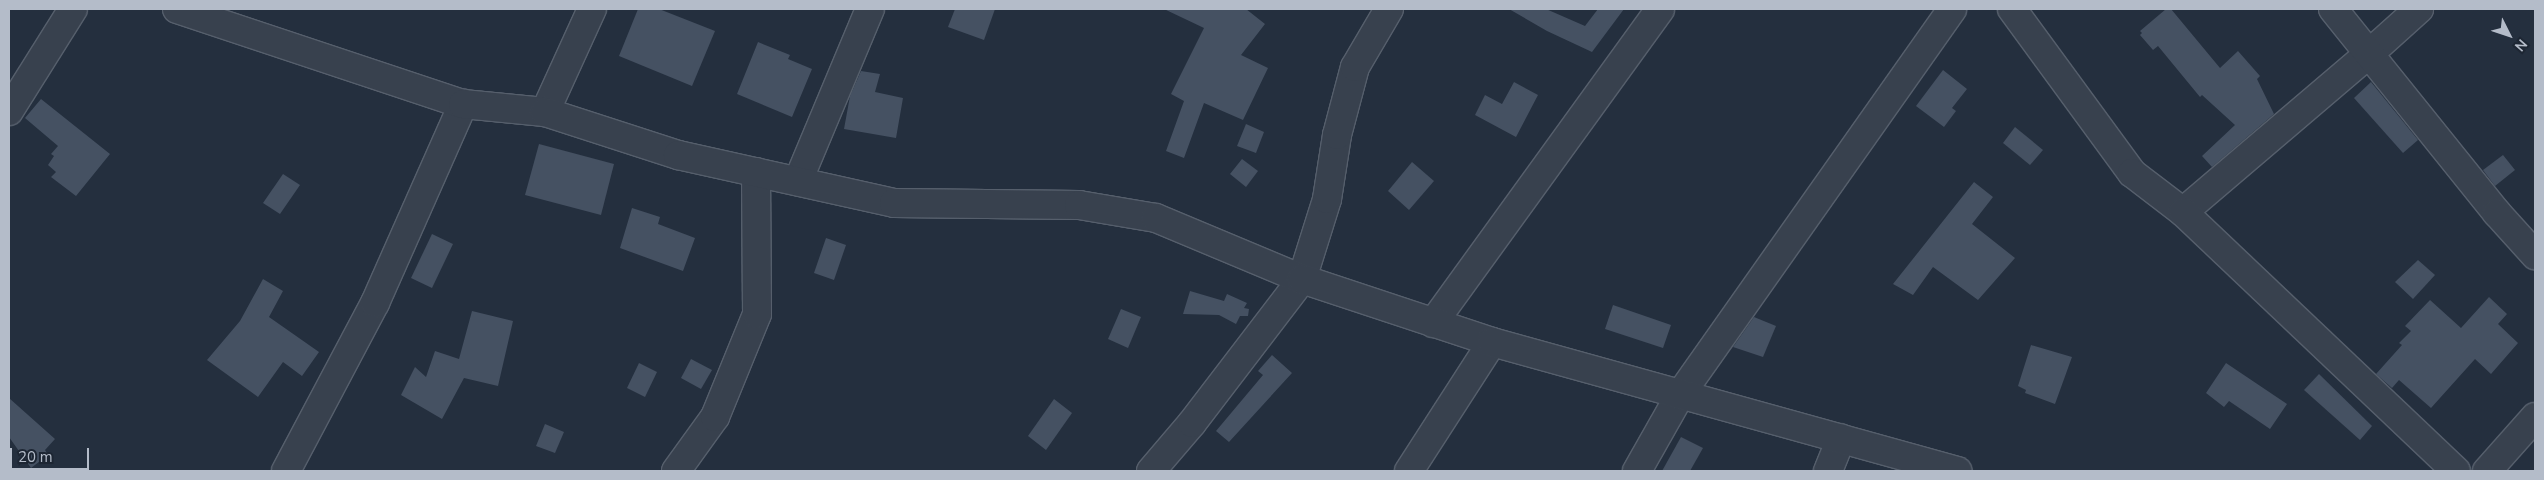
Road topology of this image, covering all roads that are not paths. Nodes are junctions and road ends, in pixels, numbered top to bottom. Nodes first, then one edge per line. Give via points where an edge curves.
1 (73, 9) edge
2 (178, 9) edge
3 (592, 9) edge
4 (870, 9) edge
5 (1390, 9) edge
6 (1660, 9) edge
7 (1952, 9) edge
8 (2012, 9) edge
9 (2333, 9) edge
10 (2419, 9) edge
11 (2370, 53) junction
12 (463, 104) junction
13 (9, 111) edge
14 (545, 112) junction
15 (756, 172) junction
16 (798, 181) junction
17 (2183, 212) junction
18 (2535, 255) edge
19 (1302, 279) junction
20 (1433, 323) junction
21 (1492, 342) junction
22 (1680, 395) junction
23 (2535, 417) edge
24 (1841, 440) junction
25 (286, 471) edge
26 (676, 471) edge
27 (1151, 471) edge
28 (1409, 471) edge
29 (1637, 471) edge
30 (1828, 471) edge
31 (1957, 471) edge
32 (2456, 471) edge
33 (2487, 471) edge

1 - 13 street
2 - 12 street
3 - 14 street
4 - 16 street
5 - 19 street via 1355,67 1337,135 1327,199
6 - 20 street
7 - 22 street
8 - 17 street via 2132,173
9 - 11 street
10 - 11 street
11 - 17 street
11 - 18 street via 2497,213
12 - 14 street
12 - 25 street via 375,303
14 - 15 street via 678,155
15 - 16 street
15 - 26 street via 756,314 715,417
16 - 19 street via 894,203 1079,205 1156,218
17 - 32 street
19 - 20 street
19 - 27 street
20 - 21 street
21 - 22 street
21 - 28 street
22 - 24 street
22 - 29 street
23 - 33 street
24 - 30 street
24 - 31 street

